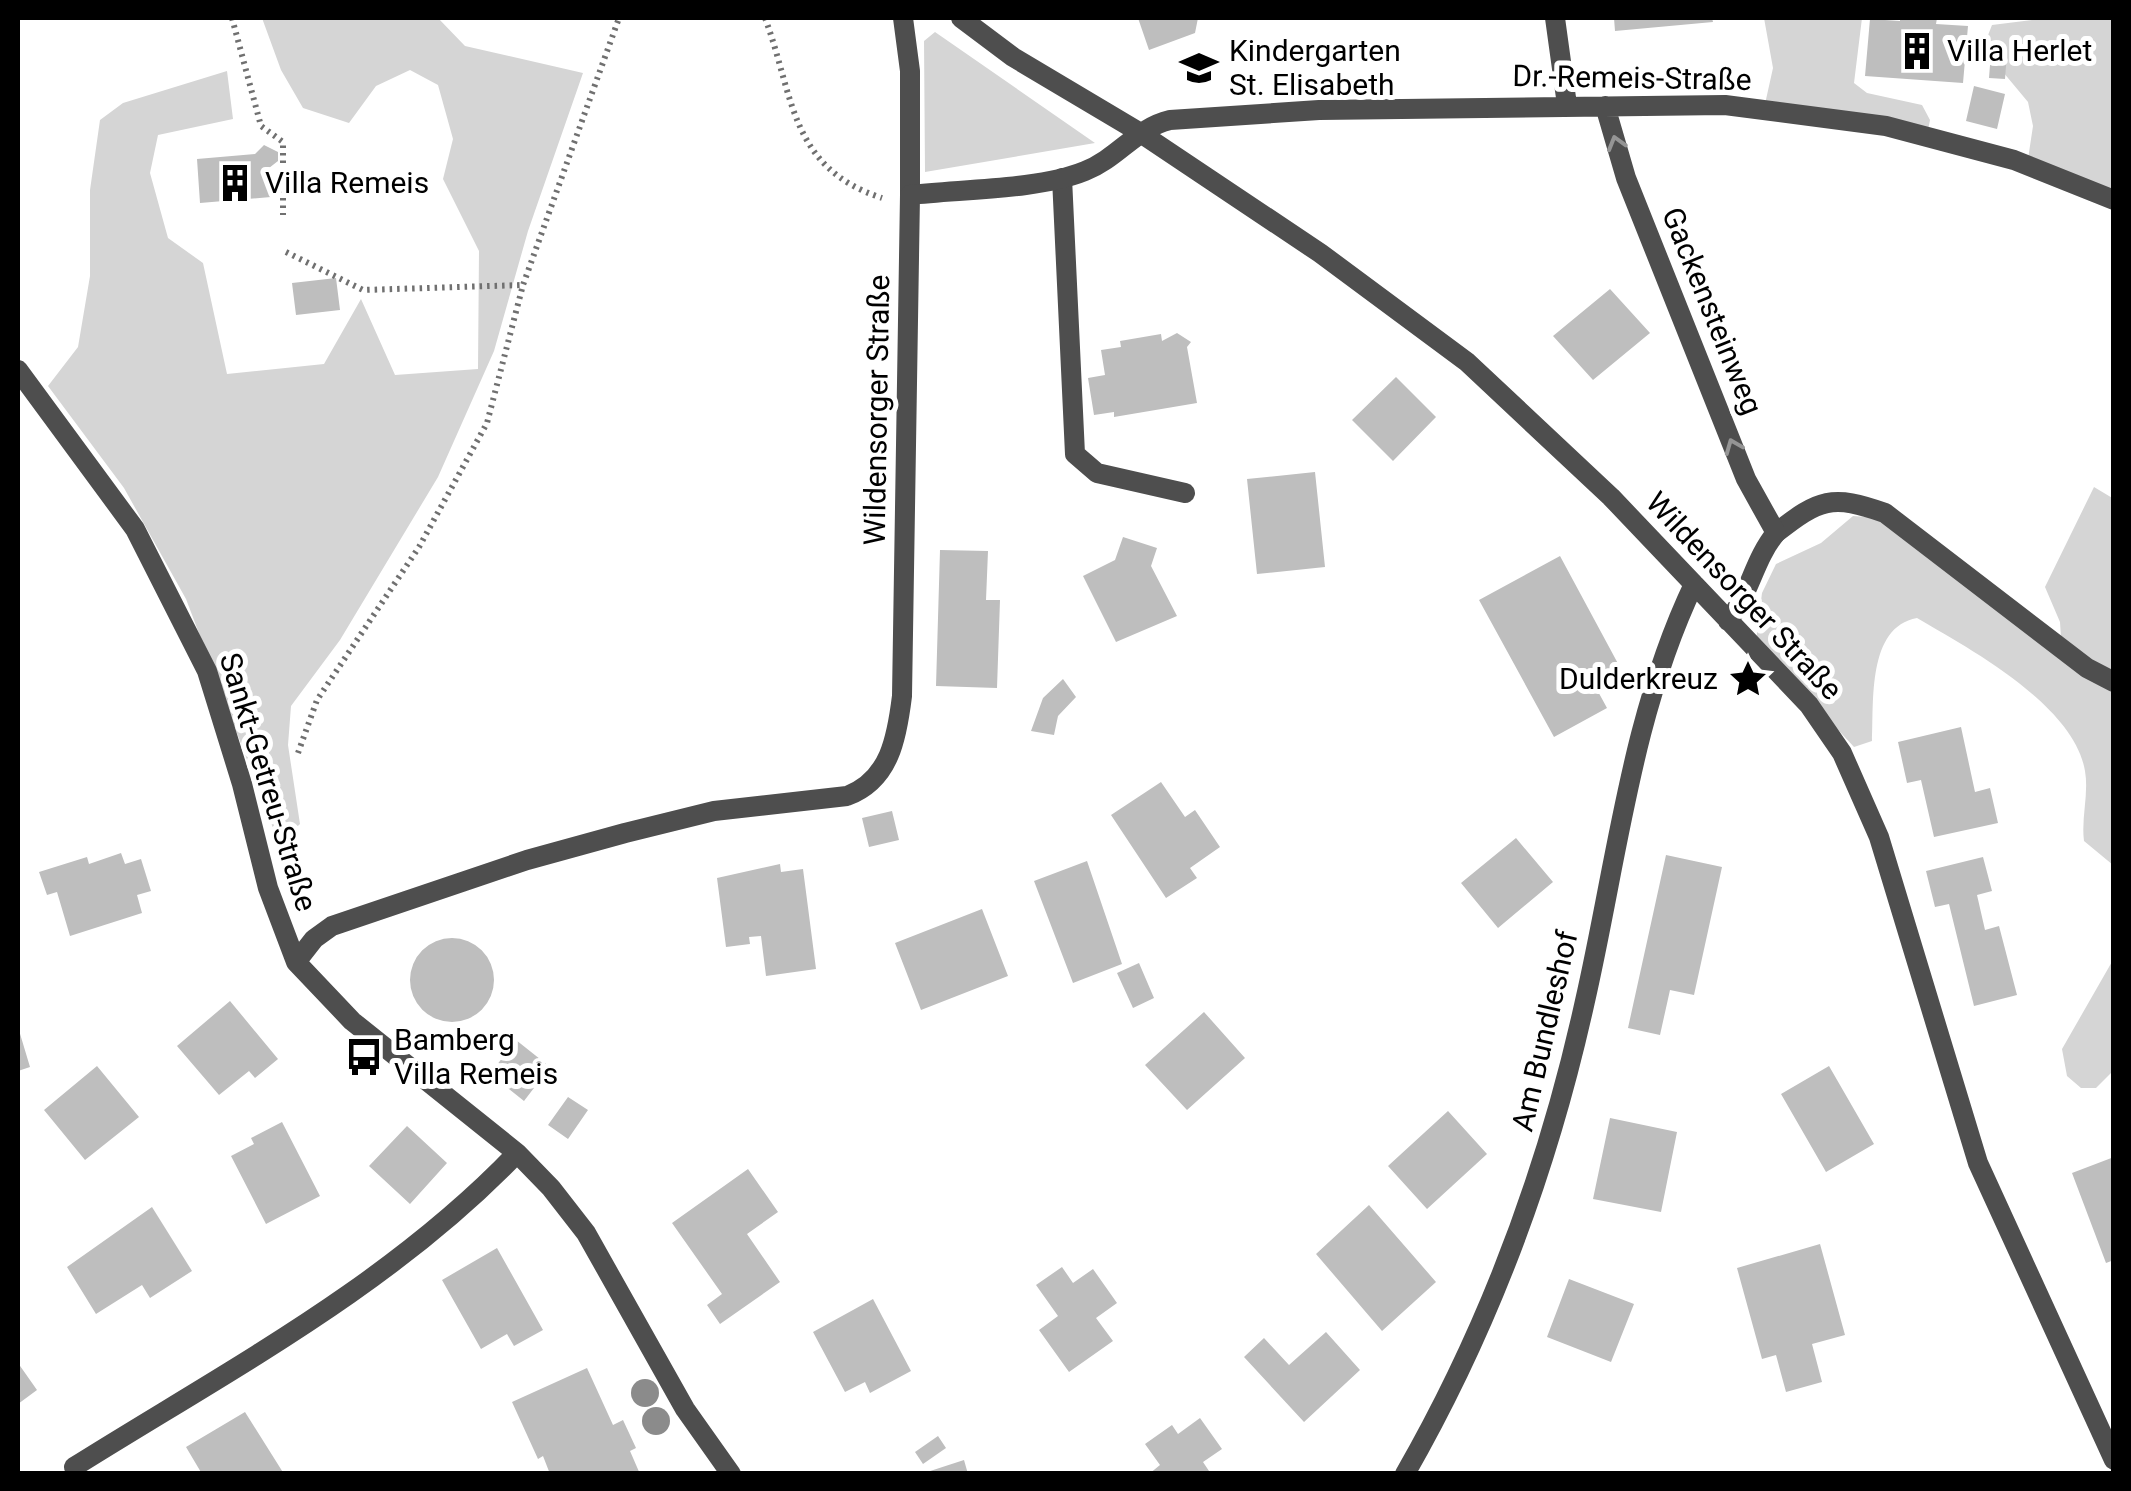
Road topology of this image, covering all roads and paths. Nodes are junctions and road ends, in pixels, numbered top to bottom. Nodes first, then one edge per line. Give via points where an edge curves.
1 (232, 18) edge
2 (619, 18) edge
3 (764, 18) edge
4 (903, 18) edge
5 (961, 18) edge
6 (1555, 18) edge
7 (1567, 105) junction
8 (1606, 106) junction
9 (1139, 132) junction
10 (1062, 178) junction
11 (910, 195) junction
12 (2114, 200) edge
13 (283, 215) dead end
14 (286, 252) dead end
15 (523, 286) junction
16 (18, 370) edge
17 (1185, 494) dead end
18 (1776, 533) junction
19 (1694, 584) junction
20 (1728, 621) junction
21 (2114, 682) edge
22 (298, 753) dead end
23 (879, 775) joint
24 (296, 962) junction
25 (517, 1153) junction
26 (2114, 1460) edge
27 (74, 1467) dead end
28 (731, 1474) edge
29 (1405, 1474) edge

1 - 13 path via 261,126 283,142
2 - 15 path
3 - 11 path via 797,124 824,167 850,188 882,198
4 - 11 street, Wildensorger Straße
5 - 9 street, Wildensorger Straße
6 - 7 street
7 - 8 street, Dr.-Remeis-Straße
7 - 9 street, Dr.-Remeis-Straße via 1320,110 1170,120
8 - 12 street, Dr.-Remeis-Straße via 1725,106 1886,126 2014,160
18 -> 8 street, Gackensteinweg via 1746,479 1626,178
9 - 10 street via 1106,159
9 - 19 street, Wildensorger Straße via 1468,362
10 - 11 street
10 - 17 street via 1075,454 1096,473
11 - 23 street, Wildensorger Straße via 902,696 892,749
14 - 15 path via 363,290
15 - 22 path via 487,423 419,547 317,700
16 - 24 street, Sankt-Getreu-Straße via 135,529 199,654
18 - 20 street via 1746,599
18 - 21 street via 1828,500 1884,513
19 - 20 street, Wildensorger Straße
19 - 29 street, Am Bundleshof via 1674,626 1631,769 1548,1154 1500,1290
20 - 26 street, Wildensorger Straße via 1809,705 1863,798 1978,1163
23 - 24 street, Sankt-Getreu-Straße via 847,796 714,812 527,860 332,926
24 - 25 street, Sankt-Getreu-Straße via 352,1021
25 - 27 street via 444,1222 340,1301
25 - 28 street, Sankt-Getreu-Straße via 586,1232 685,1409

